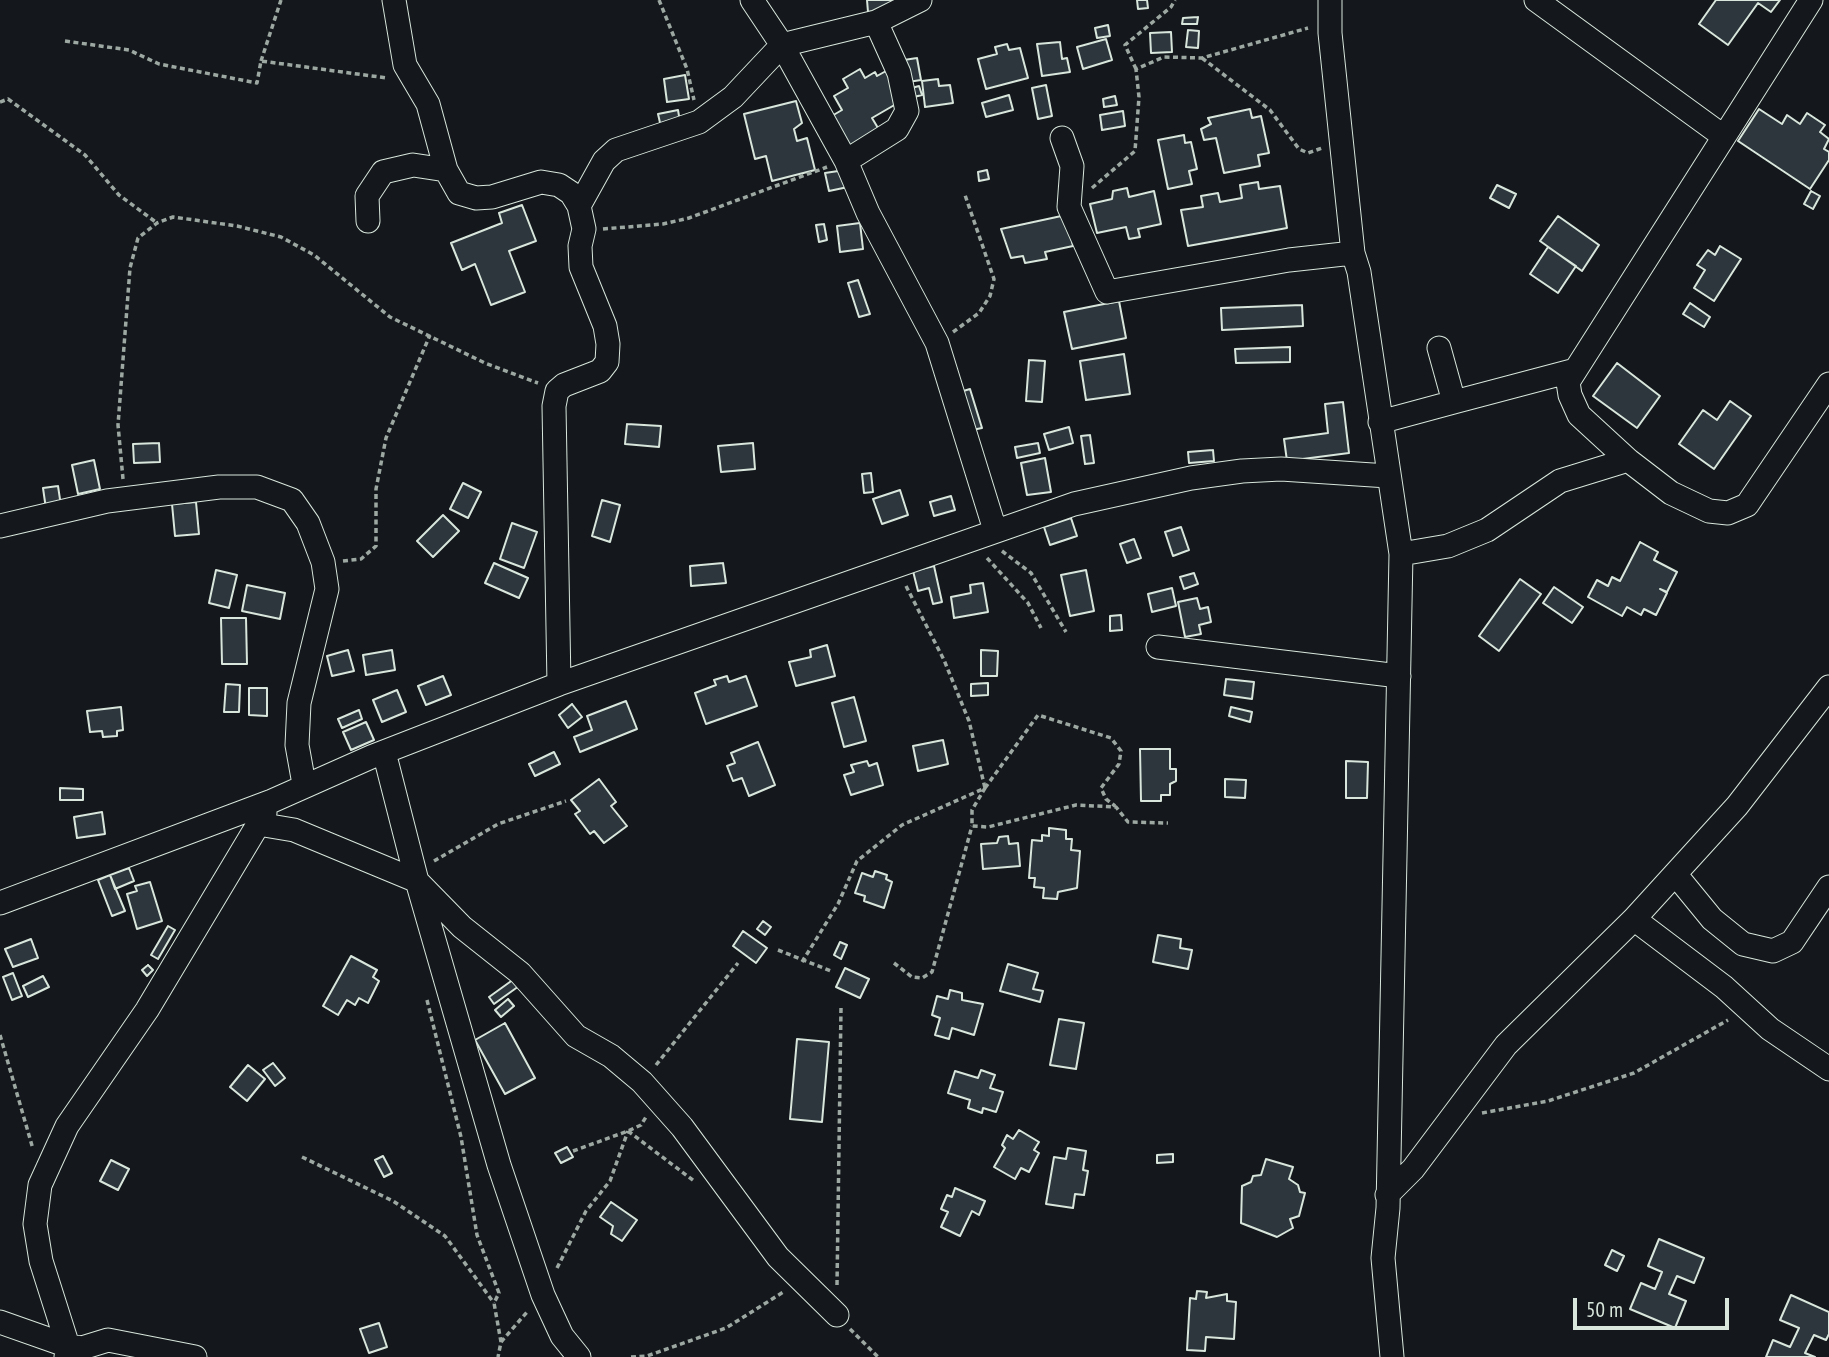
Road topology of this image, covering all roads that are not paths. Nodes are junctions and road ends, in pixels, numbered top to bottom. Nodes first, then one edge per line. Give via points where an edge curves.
1 (394, 0) edge
2 (752, 0) edge
3 (920, 0) edge
4 (1330, 0) edge
5 (1811, 0) edge
6 (1545, 3) edge
7 (876, 22) junction
8 (782, 45) junction
9 (1723, 136) junction
10 (1062, 138) dead end
11 (846, 162) junction
12 (446, 170) junction
13 (579, 206) junction
14 (368, 221) dead end
15 (1353, 253) junction
16 (1438, 348) dead end
17 (1575, 370) junction
18 (1829, 384) edge
19 (1454, 402) junction
20 (1380, 422) junction
21 (1628, 460) junction
22 (1388, 476) junction
23 (0, 526) edge
24 (981, 535) junction
25 (1401, 554) junction
26 (1158, 647) dead end
27 (1399, 676) junction
28 (559, 684) junction
29 (1829, 687) edge
30 (384, 752) junction
31 (304, 784) junction
32 (272, 801) junction
33 (258, 824) junction
34 (1676, 876) junction
35 (417, 881) junction
36 (1829, 887) edge
37 (0, 903) edge
38 (1634, 919) junction
39 (1829, 1069) edge
40 (1387, 1195) junction
41 (837, 1315) road end
42 (0, 1322) edge
43 (67, 1351) edge
44 (195, 1357) edge
45 (579, 1357) edge
46 (1392, 1357) edge

1 - 12 street via 405,65 436,126
2 - 8 street
3 - 7 street
4 - 15 street
5 - 9 street
6 - 9 street
7 - 8 street
7 - 11 street via 899,73 906,111 897,129
8 - 11 street
8 - 13 street via 733,97 699,122 616,150 604,161
9 - 17 street
10 - 15 street via 1072,166 1069,207 1107,292
11 - 24 street via 937,343
12 - 13 street via 459,193 476,198 541,182 559,185
12 - 14 street via 413,165 383,172 367,195
13 - 28 street via 584,229 581,267 608,344 607,362 600,371 557,391 553,426
15 - 20 street
16 - 19 street
17 - 19 street
17 - 21 street via 1568,382 1579,415
18 - 21 street via 1747,505 1728,513 1671,493
19 - 20 street
20 - 22 street
21 - 25 street via 1560,481 1487,530 1448,546
22 - 24 street via 1281,469 1191,478 1074,504
22 - 25 street
23 - 31 street via 125,499 219,487 257,487 292,500 308,523 323,562 327,589 299,703 297,745
24 - 28 street
25 - 27 street
26 - 27 street
27 - 40 street
28 - 30 street
29 - 34 street
30 - 31 street
30 - 35 street
31 - 32 street
32 - 33 street
32 - 37 street
33 - 35 street via 294,830
33 - 43 street via 141,1020 67,1126 40,1185 35,1224 41,1261
34 - 36 street via 1712,919 1744,944 1773,951 1792,943
34 - 38 street
35 - 41 street via 462,927 520,973 576,1037 611,1056 642,1082 682,1126 760,1235
35 - 45 street via 499,1165 543,1295 562,1336
38 - 39 street via 1724,987 1770,1029
38 - 40 street via 1527,1022 1413,1169
40 - 46 street via 1382,1258
42 - 43 street
43 - 44 street via 108,1340

